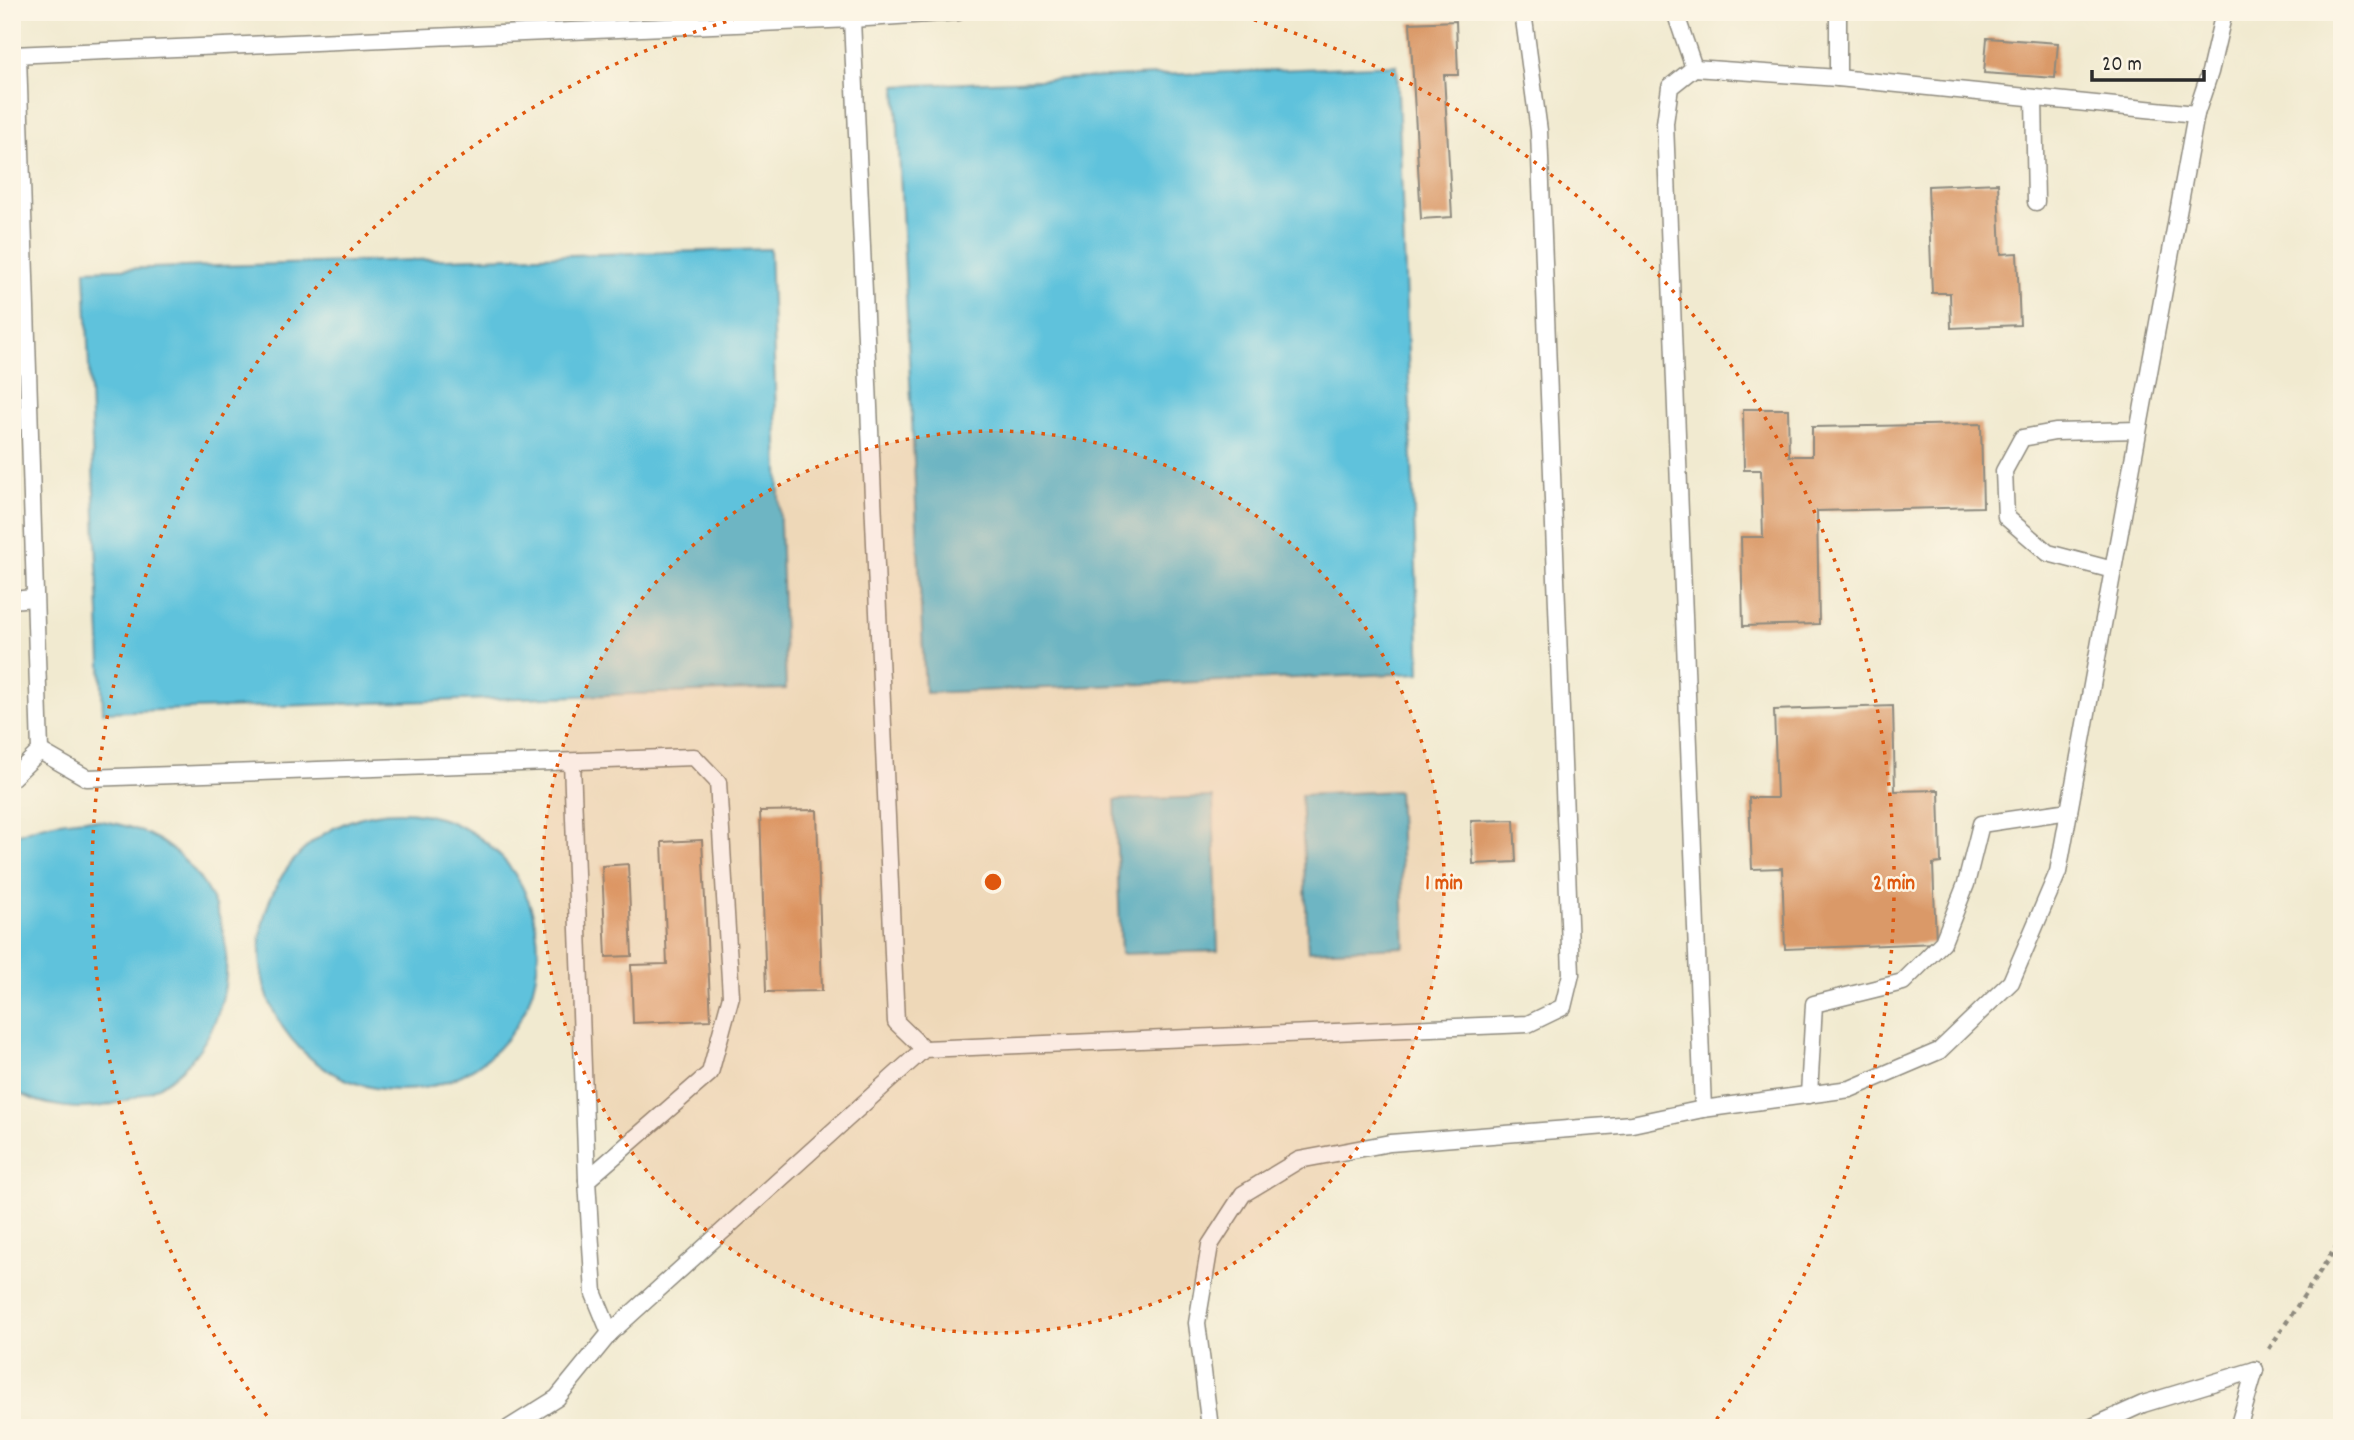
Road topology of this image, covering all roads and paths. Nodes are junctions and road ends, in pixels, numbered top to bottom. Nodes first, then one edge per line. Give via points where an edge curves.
1 (958, 12) edge
2 (1522, 12) edge
3 (1675, 12) edge
4 (1838, 12) edge
5 (2224, 12) edge
6 (852, 19) junction
7 (15, 55) edge
8 (1694, 68) junction
9 (1838, 78) junction
10 (2034, 98) junction
11 (2196, 114) junction
12 (2036, 202) dead end
13 (2138, 430) junction
14 (2112, 570) junction
15 (33, 598) junction
16 (12, 600) edge
17 (40, 751) junction
18 (572, 762) junction
19 (12, 778) edge
20 (2069, 811) junction
21 (924, 1049) junction
22 (1809, 1094) junction
23 (1703, 1109) junction
24 (587, 1180) junction
25 (2342, 1224) edge
26 (610, 1333) junction
27 (2255, 1370) junction
28 (509, 1428) edge
29 (1210, 1428) edge
30 (2090, 1428) edge
31 (2238, 1428) edge

1 - 6 lane
2 - 21 lane via 1539,131 1553,466 1571,974 1563,1007 1528,1024
3 - 8 lane
4 - 9 lane
5 - 11 lane
6 - 7 lane
6 - 21 lane via 897,1022
7 - 15 lane
8 - 9 lane
8 - 23 lane via 1670,87 1665,123
9 - 10 lane
10 - 11 lane
10 - 12 lane
11 - 13 lane
13 - 14 lane
13 - 14 lane via 2055,432 2022,438 2004,471 2006,517 2048,553
14 - 20 lane
15 - 16 lane
15 - 17 lane
17 - 18 lane via 87,778
17 - 19 lane
18 - 24 lane
18 - 24 lane via 694,757 718,782 731,996 710,1073
20 - 22 lane via 2058,872 2011,982 1938,1051 1850,1089
20 - 22 lane via 1981,824 1966,884 1943,942 1903,982 1814,1004
21 - 26 lane
22 - 23 lane
23 - 29 lane via 1632,1124 1390,1143 1299,1160 1243,1194 1210,1245 1197,1323
24 - 26 lane via 594,1294
25 - 27 path via 2338,1244
26 - 28 lane via 557,1398
27 - 30 lane via 2143,1404
27 - 31 lane

